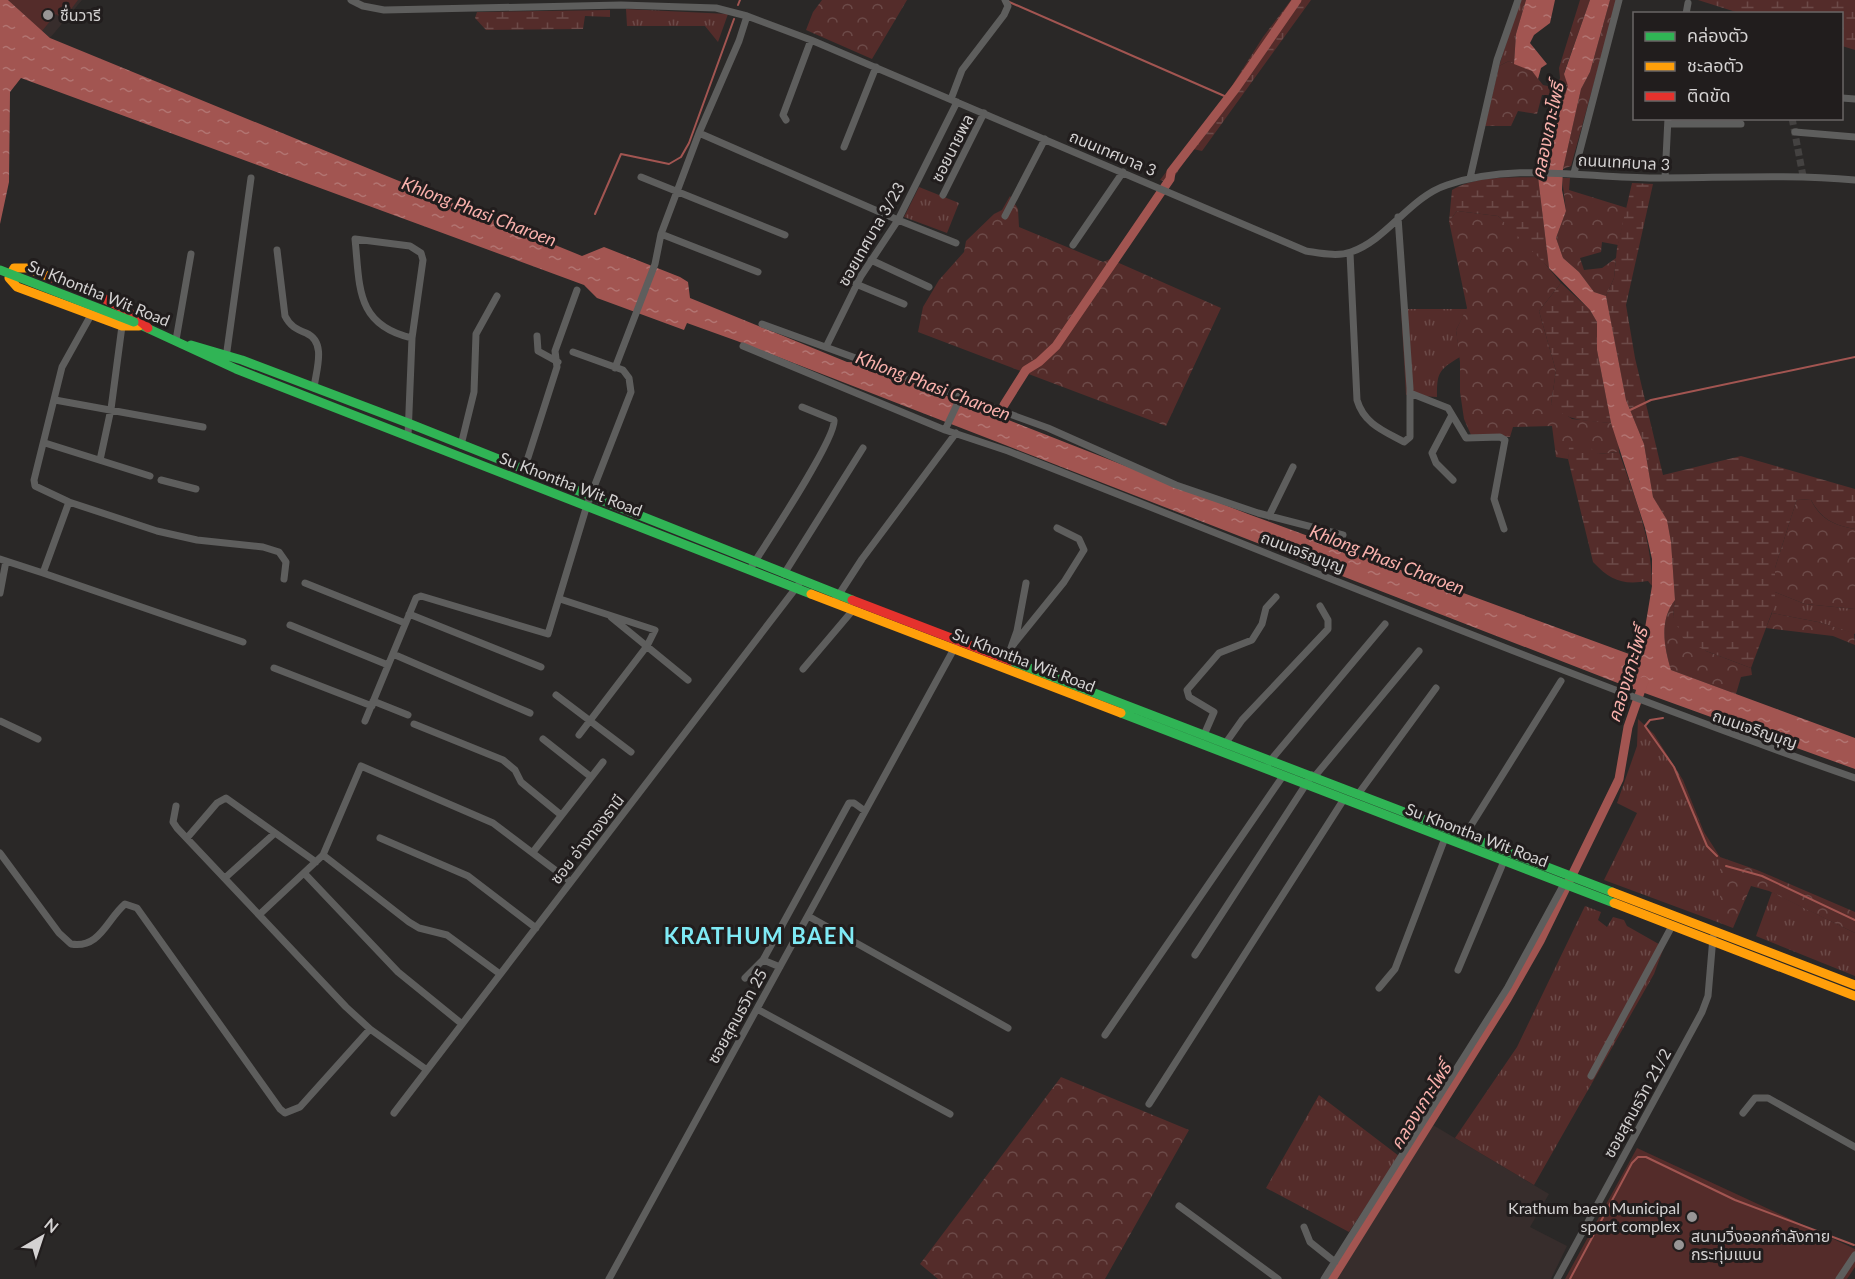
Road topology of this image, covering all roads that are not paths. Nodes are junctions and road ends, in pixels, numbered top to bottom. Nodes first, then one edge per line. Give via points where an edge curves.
1 (351, 0) edge
2 (1005, 0) edge
3 (1518, 0) edge
4 (1619, 0) edge
5 (1688, 3) dead end
6 (1686, 12) edge
7 (747, 16) junction
8 (811, 40) junction
9 (876, 67) junction
10 (954, 101) junction
11 (984, 113) junction
12 (786, 120) dead end
13 (1668, 121) edge
14 (1741, 124) dead end
15 (1795, 132) dead end
16 (699, 133) junction
17 (1855, 137) edge
18 (1046, 139) junction
19 (844, 147) dead end
20 (1123, 172) junction
21 (1570, 173) junction
22 (641, 177) dead end
23 (250, 178) dead end
24 (1470, 178) junction
25 (1665, 178) junction
26 (1855, 180) edge
27 (677, 192) junction
28 (943, 195) dead end
29 (1005, 216) dead end
30 (1398, 217) junction
31 (898, 220) junction
32 (661, 234) junction
33 (785, 235) dead end
34 (956, 243) dead end
35 (1073, 245) dead end
36 (277, 250) dead end
37 (1350, 253) junction
38 (191, 254) dead end
39 (871, 260) junction
40 (0, 270) edge
41 (758, 272) dead end
42 (856, 284) junction
43 (929, 287) dead end
44 (577, 290) dead end
45 (497, 296) dead end
46 (904, 304) dead end
47 (91, 315) junction
48 (762, 324) dead end
49 (122, 326) junction
50 (146, 327) junction
51 (537, 336) dead end
52 (412, 338) junction
53 (176, 340) junction
54 (743, 346) dead end
55 (826, 347) junction
56 (573, 352) dead end
57 (225, 359) junction
58 (558, 362) junction
59 (615, 368) junction
60 (314, 388) junction
61 (1410, 393) junction
62 (960, 398) junction
63 (55, 400) junction
64 (364, 407) junction
65 (802, 407) dead end
66 (111, 409) junction
67 (1452, 415) junction
68 (360, 417) junction
69 (408, 423) junction
70 (203, 427) dead end
71 (946, 427) junction
72 (956, 433) junction
73 (408, 436) junction
74 (45, 443) junction
75 (461, 445) junction
76 (863, 448) dead end
77 (100, 460) junction
78 (1293, 467) dead end
79 (524, 470) junction
80 (150, 476) dead end
81 (161, 480) dead end
82 (1453, 480) dead end
83 (196, 489) dead end
84 (591, 495) junction
85 (69, 502) junction
86 (588, 506) junction
87 (1269, 516) junction
88 (1057, 528) dead end
89 (1504, 529) dead end
90 (1343, 535) dead end
91 (3, 560) edge
92 (755, 561) junction
93 (750, 571) junction
94 (42, 573) junction
95 (784, 574) junction
96 (284, 579) dead end
97 (305, 583) dead end
98 (1026, 584) dead end
99 (799, 585) junction
100 (0, 593) edge
101 (1276, 597) dead end
102 (560, 598) junction
103 (836, 599) junction
104 (1320, 606) dead end
105 (852, 610) junction
106 (409, 614) junction
107 (607, 614) junction
108 (405, 623) junction
109 (1385, 624) dead end
110 (290, 625) dead end
111 (243, 642) dead end
112 (956, 645) junction
113 (1013, 645) junction
114 (647, 646) junction
115 (1419, 651) dead end
116 (393, 654) junction
117 (1007, 659) junction
118 (388, 665) junction
119 (541, 667) dead end
120 (274, 668) dead end
121 (803, 669) dead end
122 (688, 680) dead end
123 (1561, 681) dead end
124 (1436, 688) dead end
125 (556, 695) dead end
126 (373, 704) junction
127 (530, 713) dead end
128 (408, 715) dead end
129 (0, 721) edge
130 (365, 721) dead end
131 (590, 721) junction
132 (414, 724) dead end
133 (579, 735) dead end
134 (1204, 735) junction
135 (38, 739) dead end
136 (543, 739) dead end
137 (1225, 744) junction
138 (631, 752) dead end
139 (1270, 761) junction
140 (603, 762) dead end
141 (1283, 776) junction
142 (1313, 776) junction
143 (591, 777) junction
144 (1855, 778) edge
145 (1305, 785) junction
146 (1359, 794) junction
147 (1344, 799) junction
148 (176, 806) dead end
149 (865, 811) junction
150 (561, 815) junction
151 (275, 833) junction
152 (1465, 835) junction
153 (187, 838) junction
154 (380, 838) dead end
155 (1444, 838) junction
156 (532, 852) junction
157 (0, 853) edge
158 (323, 855) junction
159 (1504, 861) junction
160 (316, 862) junction
161 (304, 873) junction
162 (226, 878) junction
163 (571, 882) junction
164 (1564, 884) junction
165 (260, 914) junction
166 (808, 916) junction
167 (1672, 926) junction
168 (536, 928) junction
169 (1713, 936) junction
170 (1195, 955) dead end
171 (763, 960) junction
172 (780, 967) junction
173 (1458, 970) dead end
174 (500, 974) junction
175 (745, 978) dead end
176 (1855, 985) edge
177 (1378, 988) dead end
178 (1855, 996) edge
179 (757, 1009) junction
180 (462, 1024) junction
181 (1008, 1028) dead end
182 (370, 1029) junction
183 (1105, 1035) dead end
184 (426, 1070) junction
185 (1591, 1076) dead end
186 (1149, 1104) dead end
187 (394, 1113) dead end
188 (1743, 1113) dead end
189 (950, 1114) dead end
190 (1855, 1147) edge
191 (1179, 1206) dead end
192 (1304, 1227) dead end
193 (1855, 1255) edge
194 (1335, 1262) junction
195 (609, 1279) edge
196 (1278, 1279) edge
197 (1324, 1279) edge
198 (1557, 1279) edge
199 (1839, 1279) edge

1 - 7 street, ถนนเทศบาล 3 via 384,10 621,5 716,8
2 - 10 street, ซอยเทศบาล 3/23 via 1008,6 1004,15 962,70
3 - 24 street via 1497,60
4 - 21 street
5 - 6 street
7 - 8 street, ถนนเทศบาล 3
7 - 16 street
8 - 9 street, ถนนเทศบาล 3
8 - 12 street via 783,115
9 - 10 street, ถนนเทศบาล 3
9 - 19 street
10 - 11 street, ถนนเทศบาล 3
10 - 31 street, ซอยเทศบาล 3/23
11 - 18 street, ถนนเทศบาล 3
11 - 28 street, ซอยนายพล
13 - 14 street
13 - 25 street
15 - 17 street
16 - 27 street
16 - 31 street
18 - 20 street, ถนนเทศบาล 3
18 - 29 street
20 - 35 street
20 - 37 street, ถนนเทศบาล 3 via 1306,251
21 - 24 street, ถนนเทศบาล 3 via 1510,172
21 - 25 street, ถนนเทศบาล 3
22 - 27 street
23 - 57 street
24 - 30 street, ถนนเทศบาล 3 via 1433,190
25 - 26 street, ถนนเทศบาล 3 via 1803,176
27 - 32 street
27 - 33 street
30 - 37 street, ถนนเทศบาล 3
30 - 61 street
31 - 34 street
31 - 39 street, ซอยเทศบาล 3/23
32 - 41 street
32 - 59 street via 655,264
36 - 60 street via 285,316 290,325 317,341
37 - 61 street via 1360,409 1370,423 1404,442 1410,436
38 - 53 street
39 - 42 street, ซอยเทศบาล 3/23
39 - 43 street
40 - 50 main road, Su Khontha Wit Road, bridge
42 - 46 street
42 - 55 street, ซอยเทศบาล 3/23
44 - 58 street via 555,351
45 - 75 street via 476,334 474,392
47 - 49 main road
47 - 50 main road via 17,287 9,278 11,272 14,268 27,268 122,307
47 - 63 street via 62,367
48 - 55 street
49 - 50 main road
49 - 66 street
50 - 53 main road, Su Khontha Wit Road
51 - 58 street via 537,351
52 - 52 street via 421,253 411,246 355,239 365,309 379,324
52 - 69 street
53 - 57 main road, Su Khontha Wit Road
54 - 71 street, ถนนเจริญบุญ
55 - 62 street
56 - 59 street
57 - 60 main road, Su Khontha Wit Road
57 - 68 main road, Su Khontha Wit Road
58 - 79 street
59 - 84 street via 623,370 629,378 631,392
60 - 64 main road, Su Khontha Wit Road
61 - 67 street via 1443,404
62 - 71 street
62 - 87 street via 1071,437 1176,485
63 - 66 street
63 - 74 street
64 - 68 main road
64 - 69 main road, Su Khontha Wit Road
65 - 92 street via 834,420 834,425 818,459
66 - 70 street
66 - 77 street
67 - 82 street via 1432,453
67 - 89 street via 1466,438 1505,440 1494,499
68 - 73 main road, Su Khontha Wit Road
69 - 73 street
69 - 75 main road, Su Khontha Wit Road
71 - 72 street, ถนนเจริญบุญ
72 - 103 street
72 - 144 street, ถนนเจริญบุญ via 1676,715
73 - 86 main road, Su Khontha Wit Road
74 - 77 street
74 - 85 street via 35,486
75 - 79 main road, Su Khontha Wit Road
76 - 95 street
77 - 80 street
78 - 87 street
79 - 84 main road, Su Khontha Wit Road
81 - 83 street
84 - 86 street
84 - 92 main road, Su Khontha Wit Road
85 - 94 street
85 - 96 street via 157,531 279,552 286,562
86 - 93 main road, Su Khontha Wit Road
86 - 102 street
87 - 90 street
88 - 113 street via 1079,539 1084,550 1064,582
91 - 94 street
91 - 100 street
92 - 93 street
92 - 95 main road, Su Khontha Wit Road
93 - 99 main road, Su Khontha Wit Road
94 - 111 street
95 - 99 main road, Su Khontha Wit Road
97 - 108 street
98 - 113 street
99 - 103 main road, Su Khontha Wit Road
99 - 163 street, ซอย อ่างทองธานี
101 - 134 street via 1266,608 1252,640 1219,653 1187,690 1189,697 1214,712
102 - 106 street via 548,634 421,596 416,598
102 - 107 street
103 - 105 main road, Su Khontha Wit Road
103 - 112 main road, Su Khontha Wit Road
104 - 137 street via 1328,629 1242,720
105 - 112 main road, Su Khontha Wit Road
105 - 121 street
106 - 108 street
106 - 119 street
107 - 114 street
107 - 114 street via 654,628
108 - 116 street
109 - 139 street
110 - 118 street
112 - 117 main road, Su Khontha Wit Road
112 - 141 main road, Su Khontha Wit Road
112 - 149 street, ซอยสุคนธวิท 25
113 - 117 street
114 - 122 street
114 - 131 street
115 - 142 street
116 - 118 street
116 - 127 street
117 - 134 main road, Su Khontha Wit Road
118 - 126 street
120 - 126 street
123 - 152 street
124 - 146 street
125 - 131 street
126 - 128 street
126 - 130 street
129 - 135 street
131 - 133 street
131 - 138 street
132 - 150 street via 503,760 521,782
134 - 137 main road, Su Khontha Wit Road
136 - 143 street
137 - 139 main road, Su Khontha Wit Road
139 - 142 main road, Su Khontha Wit Road
140 - 143 street
141 - 145 main road, Su Khontha Wit Road
141 - 183 street
142 - 145 street
142 - 146 main road, Su Khontha Wit Road
143 - 150 street
145 - 147 main road, Su Khontha Wit Road
145 - 170 street
146 - 152 main road, Su Khontha Wit Road
147 - 155 main road, Su Khontha Wit Road
147 - 186 street
148 - 153 street via 172,822
149 - 166 street, ซอยสุคนธวิท 25
149 - 171 street via 849,803
150 - 156 street
151 - 153 street via 226,798
151 - 160 street
151 - 162 street
152 - 169 main road, Su Khontha Wit Road
153 - 162 street
154 - 168 street via 468,876
155 - 159 main road, Su Khontha Wit Road
155 - 177 street via 1395,969
156 - 158 street via 483,818 361,766
156 - 163 street
157 - 182 street via 71,944 83,944 99,936 125,904 137,908 285,1113 300,1107
158 - 160 street
158 - 174 street via 409,922 447,935
159 - 164 main road, Su Khontha Wit Road
159 - 173 street
160 - 161 street
161 - 165 street
161 - 180 street via 398,972
162 - 165 street
163 - 168 street, ซอย อ่างทองธานี
164 - 167 main road, Su Khontha Wit Road
164 - 194 street via 1508,987
165 - 182 street
166 - 172 street, ซอยสุคนธวิท 25
166 - 181 street
167 - 169 main road, Su Khontha Wit Road
167 - 185 street
168 - 174 street, ซอย อ่างทองธานี
169 - 176 main road, Su Khontha Wit Road
169 - 178 main road, Su Khontha Wit Road
169 - 198 street, ซอยสุคนธวิท 21/2 via 1708,996 1702,1012
171 - 172 street
171 - 175 street
172 - 179 street, ซอยสุคนธวิท 25
174 - 180 street, ซอย อ่างทองธานี
179 - 189 street
179 - 195 street, ซอยสุคนธวิท 25
180 - 184 street, ซอย อ่างทองธานี
182 - 184 street
184 - 187 street, ซอย อ่างทองธานี
188 - 190 street via 1755,1098 1768,1098
191 - 196 street
192 - 194 street via 1310,1242
193 - 199 street
194 - 197 street

